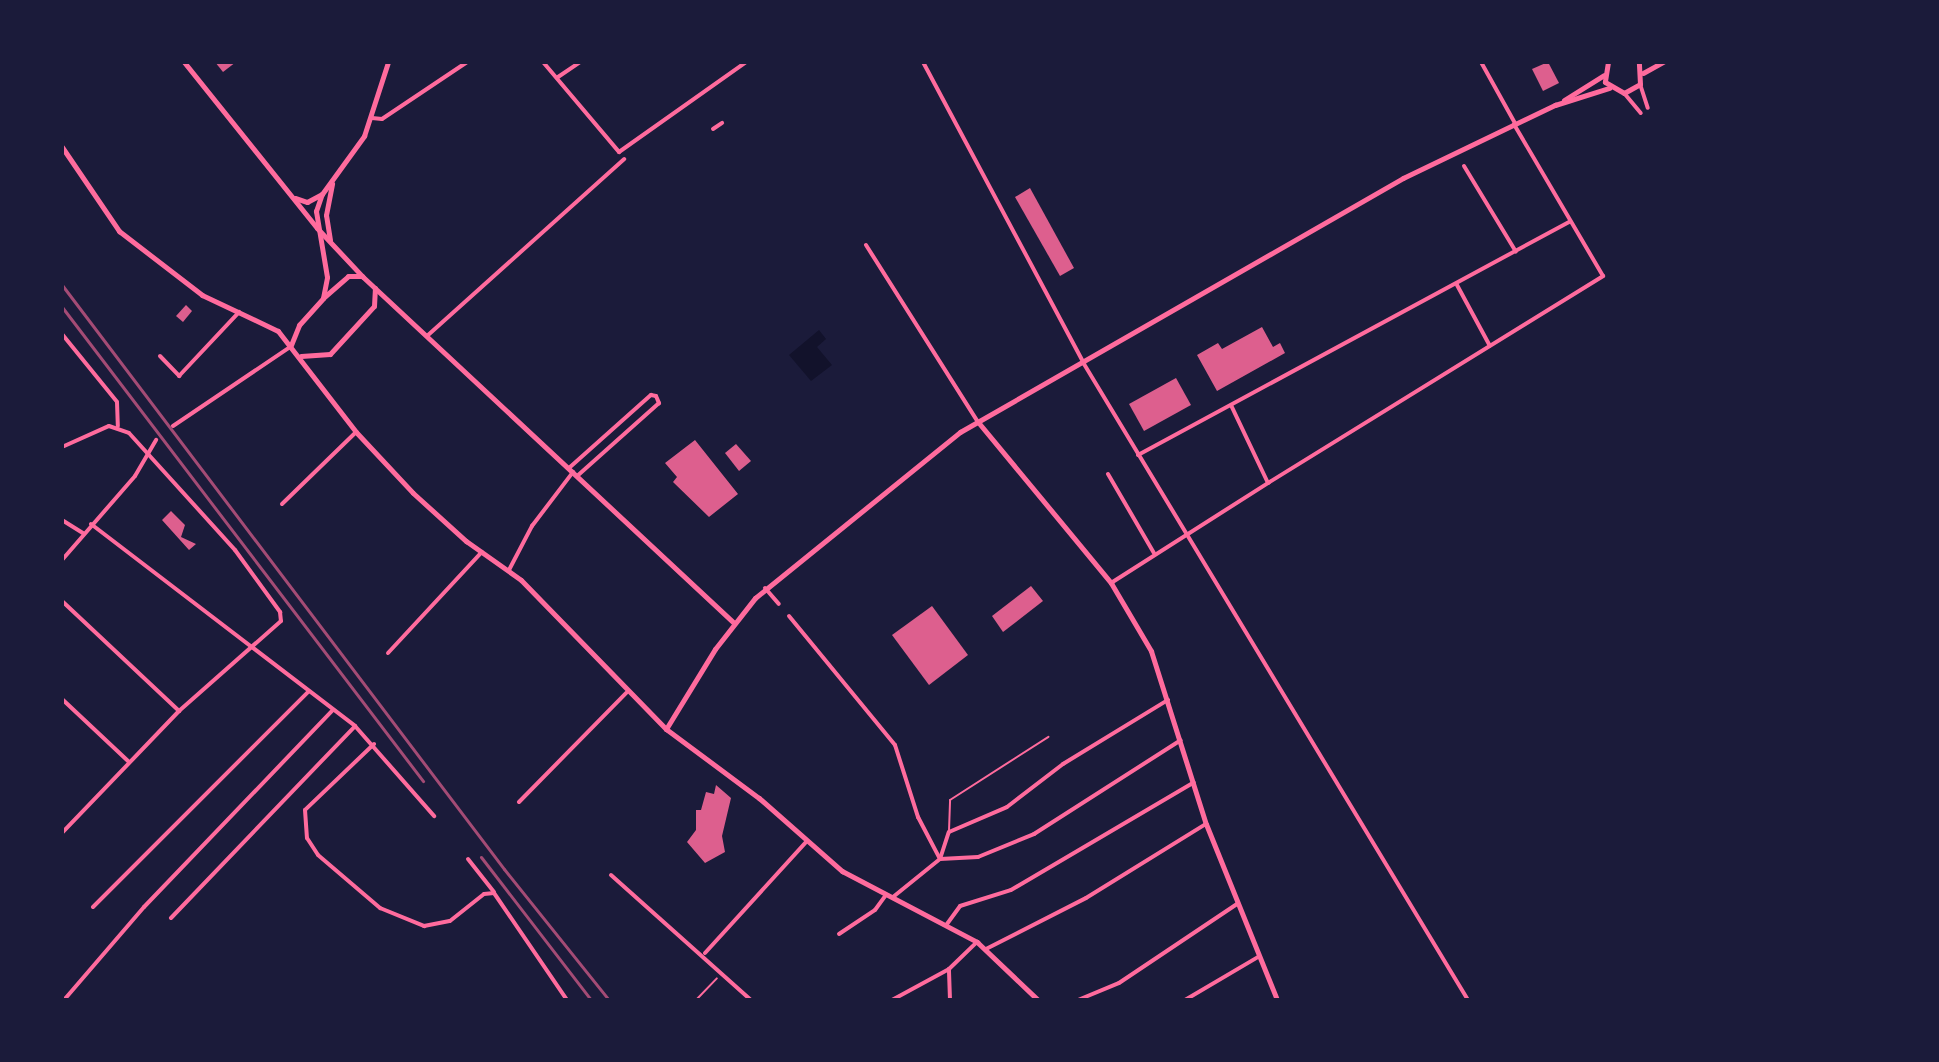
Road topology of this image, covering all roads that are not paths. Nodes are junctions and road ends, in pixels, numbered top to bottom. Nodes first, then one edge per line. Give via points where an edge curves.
1 (184, 62) edge
2 (388, 62) edge
3 (467, 62) edge
4 (543, 62) edge
5 (580, 62) edge
6 (746, 62) edge
7 (923, 62) edge
8 (1481, 62) edge
9 (1608, 62) edge
10 (1639, 62) edge
11 (1663, 62) edge
12 (1643, 73) junction
13 (1604, 75) junction
14 (558, 77) junction
15 (1640, 84) junction
16 (1609, 88) junction
17 (1624, 93) junction
18 (1555, 105) junction
19 (1648, 108) dead end
20 (1641, 113) dead end
21 (372, 118) junction
22 (722, 123) dead end
23 (1514, 124) junction
24 (713, 129) dead end
25 (62, 147) edge
26 (624, 159) dead end
27 (1464, 166) dead end
28 (334, 180) junction
29 (322, 194) junction
30 (294, 198) junction
31 (1569, 222) junction
32 (317, 228) junction
33 (330, 241) junction
34 (866, 245) dead end
35 (1516, 252) junction
36 (363, 277) junction
37 (1457, 285) junction
38 (375, 288) junction
39 (323, 298) junction
40 (239, 312) junction
41 (62, 334) edge
42 (427, 336) junction
43 (291, 346) junction
44 (1490, 346) junction
45 (160, 356) dead end
46 (300, 356) junction
47 (1083, 360) junction
48 (1231, 405) junction
49 (978, 422) junction
50 (118, 426) junction
51 (173, 426) dead end
52 (356, 432) junction
53 (156, 440) dead end
54 (62, 447) edge
55 (146, 453) junction
56 (1138, 455) junction
57 (573, 472) junction
58 (1108, 474) dead end
59 (1268, 483) junction
60 (282, 504) dead end
61 (62, 520) edge
62 (91, 524) junction
63 (83, 533) junction
64 (1185, 535) junction
65 (482, 552) junction
66 (1154, 553) junction
67 (62, 560) edge
68 (509, 570) junction
69 (1111, 583) junction
70 (765, 588) junction
71 (62, 601) edge
72 (779, 604) dead end
73 (789, 616) dead end
74 (733, 622) junction
75 (254, 648) junction
76 (388, 653) dead end
77 (309, 691) junction
78 (626, 693) junction
79 (62, 699) edge
80 (1168, 699) junction
81 (333, 710) junction
82 (179, 711) junction
83 (355, 726) junction
84 (666, 729) junction
85 (1048, 737) dead end
86 (1181, 740) junction
87 (374, 744) junction
88 (129, 762) junction
89 (1194, 782) junction
90 (519, 802) dead end
91 (434, 816) dead end
92 (1206, 824) junction
93 (949, 832) junction
94 (62, 833) edge
95 (806, 842) junction
96 (468, 859) dead end
97 (940, 859) junction
98 (611, 875) dead end
99 (497, 895) junction
100 (890, 895) junction
101 (1237, 904) junction
102 (93, 907) dead end
103 (171, 918) dead end
104 (947, 924) junction
105 (839, 934) dead end
106 (977, 942) junction
107 (986, 949) junction
108 (705, 953) junction
109 (1258, 957) junction
110 (949, 969) junction
111 (64, 1000) edge
112 (567, 1000) edge
113 (751, 1000) edge
114 (892, 1000) edge
115 (950, 1000) edge
116 (1038, 1000) edge
117 (1078, 1000) edge
118 (1185, 1000) edge
119 (1277, 1000) edge
120 (1468, 1000) edge

1 - 30 street
2 - 21 street
3 - 21 street via 382,119
4 - 14 street
5 - 14 street
6 - 14 street via 619,152
7 - 47 street
8 - 23 street
9 - 13 street
10 - 12 street
11 - 12 street
12 - 15 street
13 - 16 street
13 - 18 street
15 - 17 street
15 - 19 street
16 - 17 street
16 - 18 street
17 - 20 street
18 - 23 street
21 - 28 street
22 - 24 street
23 - 31 street
23 - 47 street via 1379,191
25 - 40 street via 119,231 162,269
26 - 42 street
27 - 35 street
28 - 29 street
28 - 33 street via 326,215
29 - 30 street via 307,202
29 - 32 street
30 - 32 street
31 - 35 street
31 - 44 street via 1603,276
32 - 33 street
32 - 39 street via 327,277
33 - 36 street
34 - 49 street
35 - 37 street
36 - 38 street
36 - 39 street via 348,276
37 - 44 street
37 - 48 street
38 - 42 street
38 - 46 street via 374,306 330,354
39 - 43 street via 299,325
40 - 43 street via 271,327
40 - 45 street via 179,376
41 - 50 street via 117,402
42 - 57 street
43 - 46 street
43 - 51 street
44 - 59 street
46 - 52 street
47 - 49 street
47 - 56 street
48 - 56 street
48 - 59 street
49 - 69 street
49 - 70 street via 914,464
50 - 54 street
50 - 55 street
52 - 60 street
52 - 65 street via 413,493
53 - 55 street
55 - 62 street via 135,476
55 - 75 street via 235,550 280,612 277,628
56 - 64 street
57 - 57 street via 659,403 656,396 651,395
57 - 68 street via 532,526
57 - 74 street
58 - 66 street
59 - 64 street
61 - 63 street
62 - 63 street
62 - 75 street
63 - 67 street
64 - 66 street
64 - 120 street
65 - 68 street
65 - 76 street
66 - 69 street
68 - 78 street
69 - 80 street via 1151,651
70 - 72 street
70 - 74 street
71 - 82 street
73 - 97 street via 895,745 918,817
74 - 84 street
75 - 77 street
75 - 82 street
77 - 81 street
77 - 102 street
78 - 84 street
78 - 90 street
79 - 88 street
80 - 86 street
80 - 93 street via 1063,764 1007,807
81 - 83 street
81 - 111 street via 144,907
82 - 88 street
83 - 87 street
83 - 103 street
84 - 95 street via 759,798
85 - 93 lane via 950,800
86 - 89 street
86 - 97 street via 1034,834 978,857
87 - 91 street
87 - 99 street via 305,810 307,838 318,855 380,908 424,926 450,921 484,894
88 - 94 street
89 - 92 street
89 - 104 street via 1011,890 960,906
92 - 101 street
92 - 107 street via 1086,898
93 - 97 street
95 - 100 street via 842,871
95 - 108 street
96 - 99 street
97 - 100 street
98 - 108 street
99 - 112 street
100 - 104 street
100 - 105 street
101 - 109 street
101 - 117 street via 1119,983
104 - 106 street
106 - 107 street
106 - 110 street
107 - 116 street
108 - 113 street
109 - 118 street
109 - 119 street
110 - 114 street
110 - 115 street

